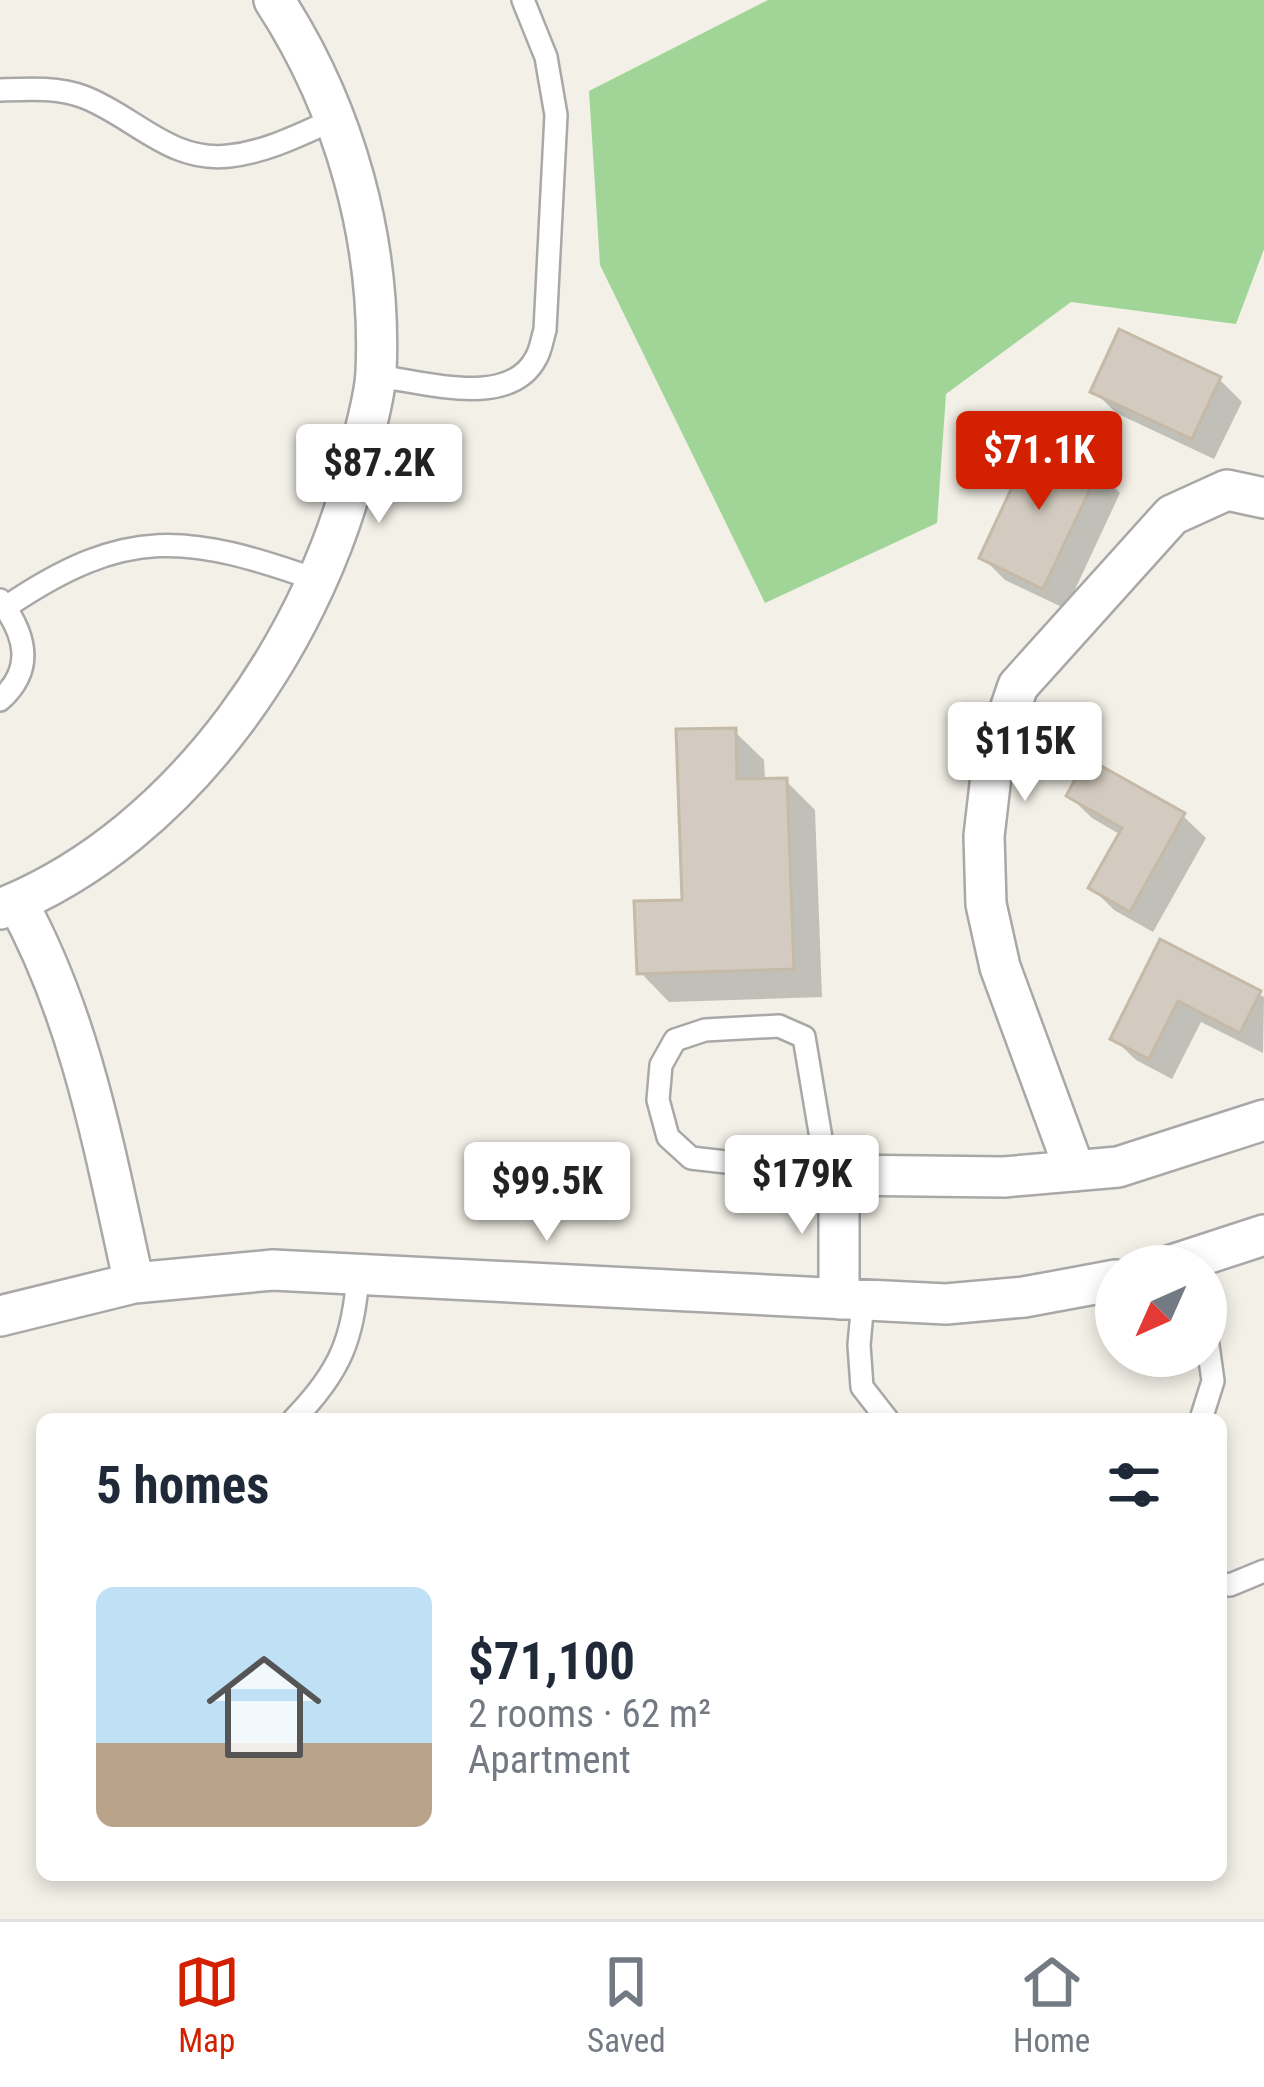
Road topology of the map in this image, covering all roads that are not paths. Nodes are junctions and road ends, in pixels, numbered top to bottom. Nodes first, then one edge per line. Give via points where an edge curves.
1 (274, 0) edge
2 (523, 0) edge
3 (0, 90) edge
4 (335, 118) junction
5 (376, 376) junction
6 (1264, 498) edge
7 (320, 581) junction
8 (3, 603) edge
9 (0, 700) edge
10 (9, 905) edge
11 (1264, 1120) edge
12 (1075, 1171) junction
13 (839, 1175) junction
14 (1264, 1235) edge
15 (1227, 1248) edge
16 (358, 1273) junction
17 (134, 1283) junction
18 (1095, 1284) edge
19 (851, 1300) junction
20 (0, 1316) edge
21 (1212, 1377) edge
22 (300, 1413) edge
23 (882, 1413) edge
24 (1203, 1413) edge
25 (1264, 1571) edge
26 (1227, 1585) edge

1 - 4 street
2 - 5 lane via 546,57 556,115 545,331 536,360 513,382 483,388
3 - 4 lane via 81,95 150,138 225,157
4 - 5 street via 371,256
5 - 7 street via 353,487
6 - 12 street via 1227,490 1172,515 1018,686 993,759 986,904 1000,967
7 - 8 lane via 217,547 162,543 105,555
7 - 10 street via 229,730 171,793 128,831
8 - 9 lane via 24,664
10 - 17 street via 41,946 63,1002 92,1092
11 - 12 street via 1118,1167
12 - 13 street
13 - 13 lane via 691,1158 668,1137 658,1100 661,1065 676,1040 705,1030 779,1027 804,1037 823,1150
13 - 19 street
14 - 15 street
16 - 17 street via 273,1270
16 - 19 street
16 - 22 lane via 342,1359
17 - 20 street
18 - 19 street via 946,1304
19 - 23 lane via 862,1388
21 - 24 lane
25 - 26 lane

